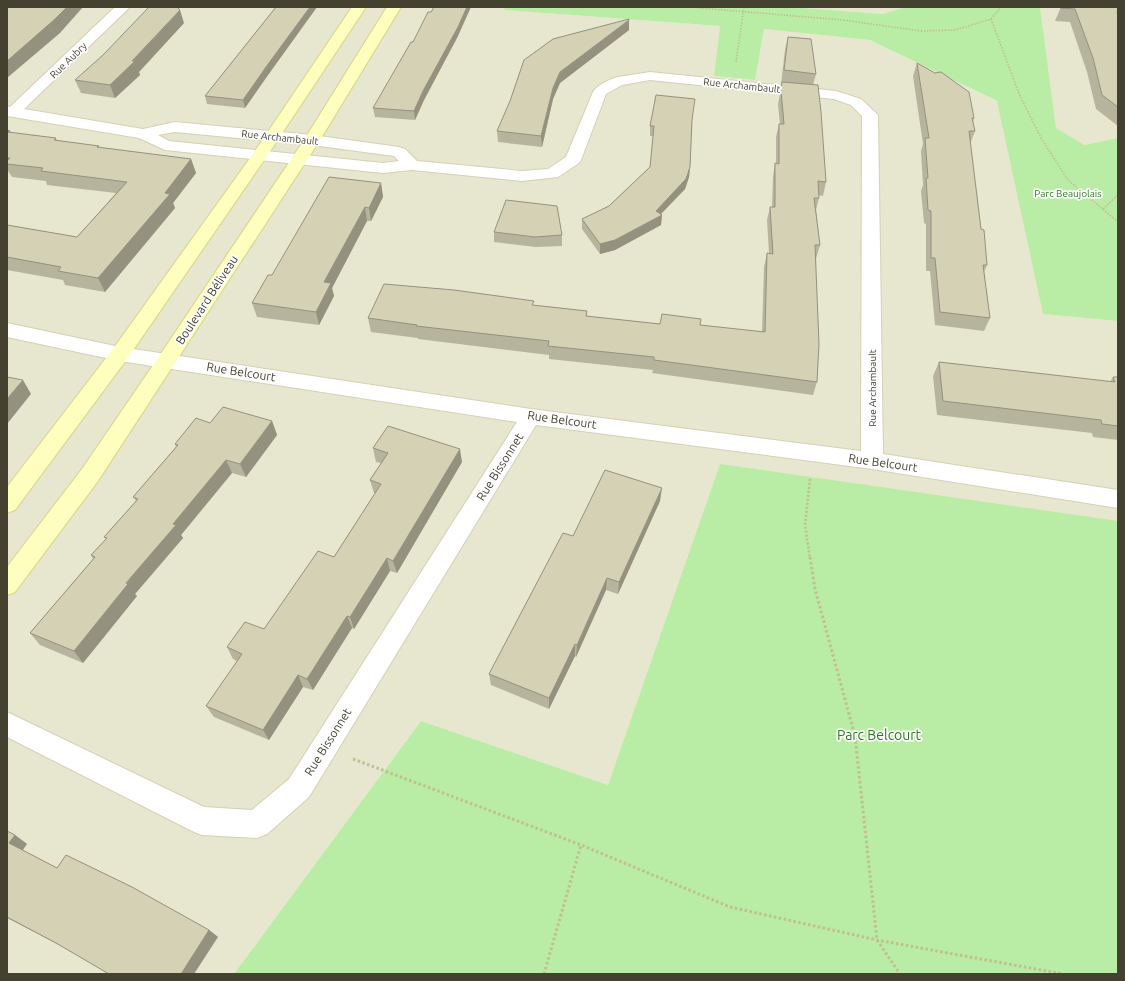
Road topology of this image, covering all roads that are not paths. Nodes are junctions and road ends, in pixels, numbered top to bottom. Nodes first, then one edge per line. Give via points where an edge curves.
1 (123, 7) edge
2 (359, 7) edge
3 (394, 7) edge
4 (10, 112) edge
5 (143, 134) junction
6 (273, 136) junction
7 (312, 140) junction
8 (259, 156) junction
9 (297, 160) junction
10 (412, 165) junction
11 (7, 330) edge
12 (120, 354) junction
13 (167, 360) junction
14 (532, 417) junction
15 (872, 461) junction
16 (1118, 499) edge
17 (7, 504) edge
18 (7, 585) edge
19 (7, 724) edge

1 - 4 street, Rue Aubry
2 - 6 street
3 - 7 street, Boulevard Béliveau
4 - 5 street, Rue Archambault
5 - 6 street, Rue Archambault via 175,127
5 - 8 street, Rue Archambault via 165,145
6 - 7 street, Rue Archambault
6 - 8 street
7 - 9 street, Boulevard Béliveau
7 - 10 street, Rue Archambault via 399,152
8 - 9 street, Rue Archambault
8 - 12 street
9 - 10 street, Rue Archambault via 383,168
9 - 13 street, Boulevard Béliveau
10 - 15 street, Rue Archambault via 522,176 552,174 573,160 600,92 618,81 650,76 836,95 856,102 870,115
11 - 12 street, Rue Belcourt
12 - 13 street, Rue Belcourt
12 - 17 street
13 - 14 street, Rue Belcourt
13 - 18 street, Boulevard Béliveau via 90,475
14 - 15 street, Rue Belcourt
14 - 19 street, Rue Bissonnet via 299,788 257,824 202,821
15 - 16 street, Rue Belcourt

